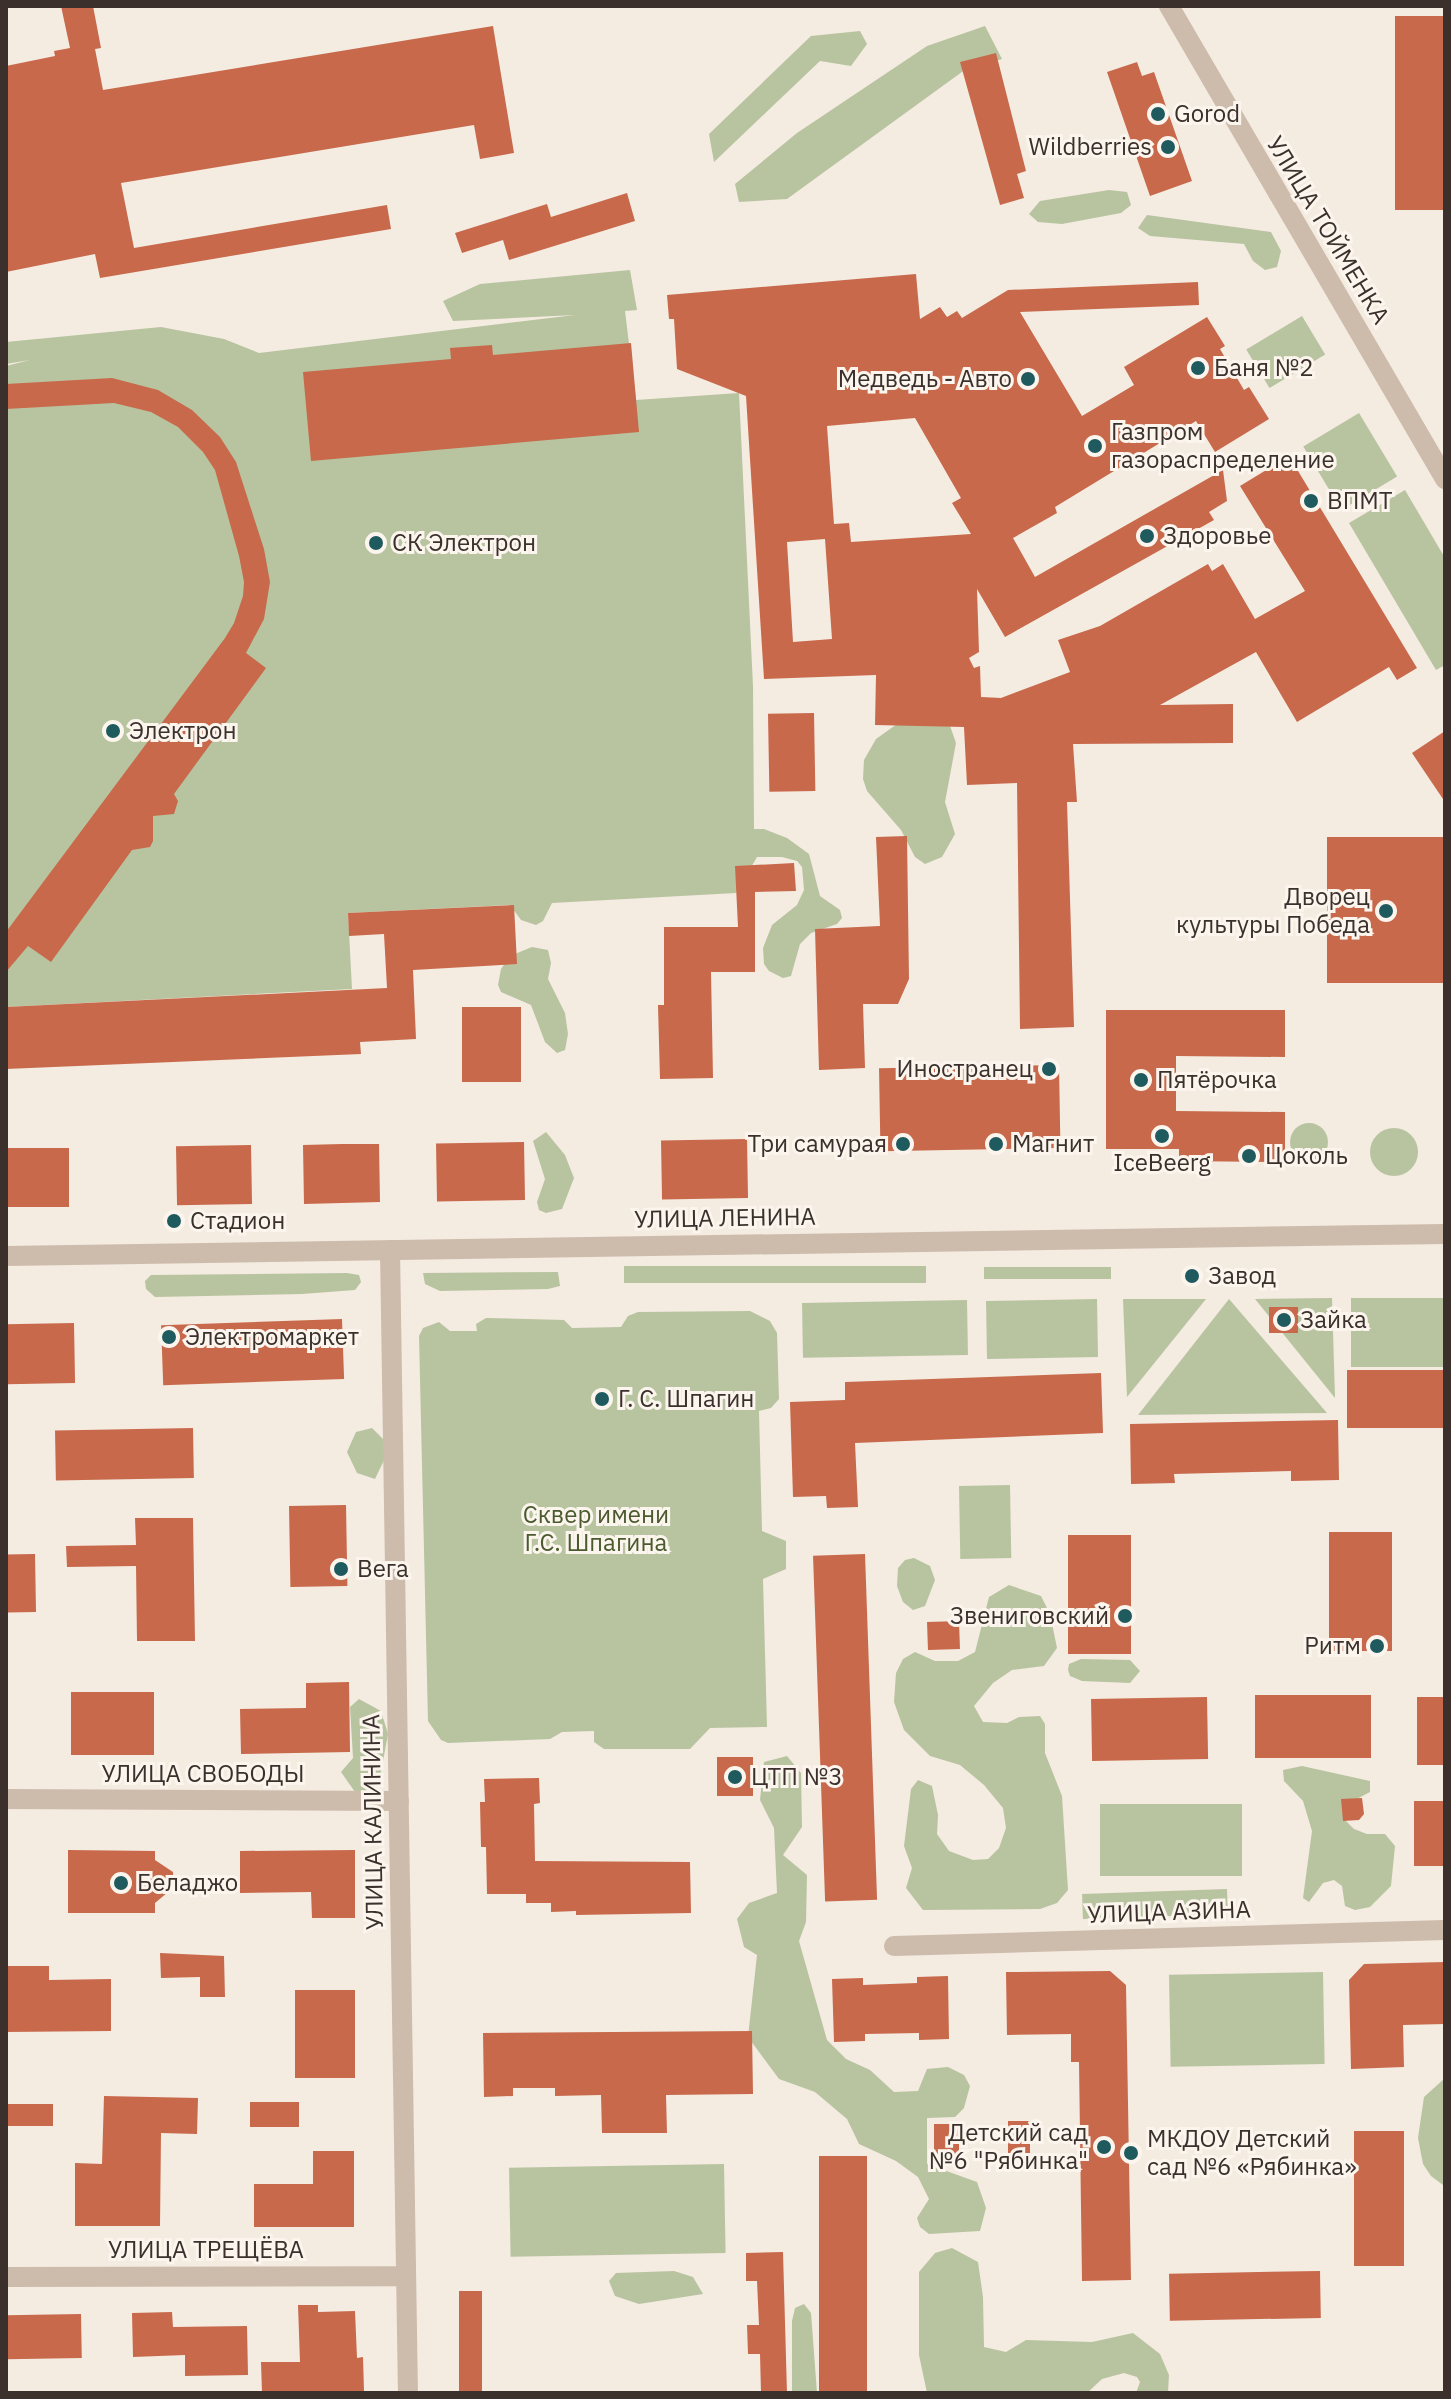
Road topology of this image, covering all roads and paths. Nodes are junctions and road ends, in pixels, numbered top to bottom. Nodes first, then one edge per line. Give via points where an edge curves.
1 (1169, 6) edge
2 (1445, 479) edge
3 (1445, 1234) edge
4 (390, 1250) junction
5 (6, 1256) edge
6 (6, 1799) edge
7 (399, 1801) junction
8 (1445, 1930) edge
9 (894, 1946) dead end
10 (406, 2276) junction
11 (6, 2277) edge
12 (408, 2393) edge

1 - 2 street, УЛИЦА ТОЙМЕНКА
3 - 4 street, УЛИЦА ЛЕНИНА
4 - 5 street, УЛИЦА ЛЕНИНА
4 - 7 street, УЛИЦА КАЛИНИНА
6 - 7 street, УЛИЦА СВОБОДЫ
7 - 10 street, УЛИЦА КАЛИНИНА
8 - 9 street, УЛИЦА АЗИНА
10 - 11 street, УЛИЦА ТРЕЩЁВА
10 - 12 street, УЛИЦА КАЛИНИНА

